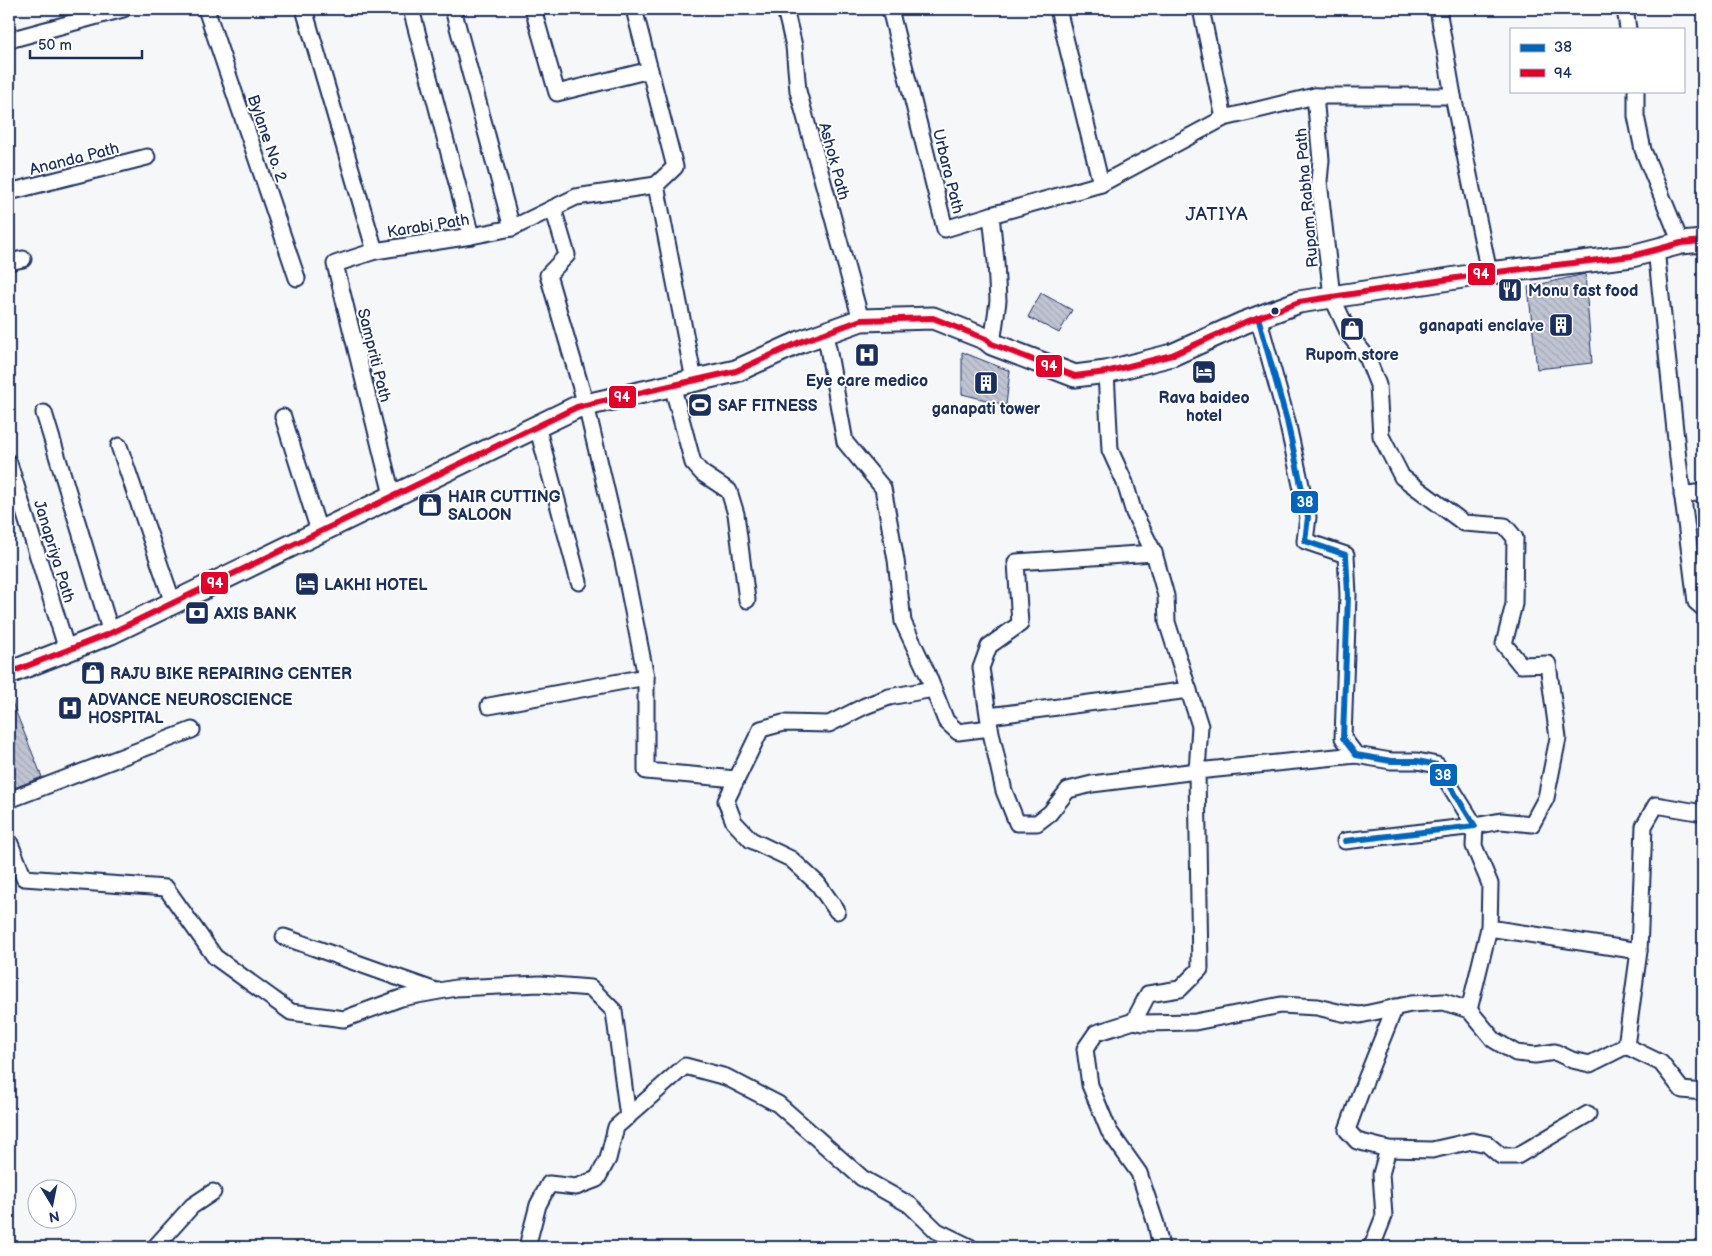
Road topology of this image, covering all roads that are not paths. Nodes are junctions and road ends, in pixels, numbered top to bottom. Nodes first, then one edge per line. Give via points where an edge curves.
1 (118, 9) edge
2 (123, 9) edge
3 (206, 9) edge
4 (304, 9) edge
5 (411, 9) edge
6 (453, 9) edge
7 (533, 9) edge
8 (634, 9) edge
9 (785, 9) edge
10 (890, 9) edge
11 (1058, 9) edge
12 (1201, 9) edge
13 (1438, 9) edge
14 (1625, 9) edge
15 (1628, 28) edge
16 (9, 40) edge
17 (650, 70) junction
18 (1636, 92) edge
19 (1315, 96) junction
20 (1453, 96) junction
21 (1224, 118) junction
22 (147, 157) dead end
23 (1101, 184) junction
24 (656, 186) junction
25 (9, 192) edge
26 (553, 208) junction
27 (991, 215) junction
28 (512, 228) junction
29 (471, 236) junction
30 (1703, 241) edge
31 (1681, 243) junction
32 (1656, 249) junction
33 (374, 251) junction
34 (1489, 273) junction
35 (297, 278) dead end
36 (1332, 297) junction
37 (1258, 317) junction
38 (861, 320) junction
39 (824, 334) junction
40 (992, 344) junction
41 (1106, 372) junction
42 (694, 380) junction
43 (672, 386) junction
44 (586, 405) junction
45 (44, 413) dead end
46 (283, 418) dead end
47 (537, 426) junction
48 (119, 446) dead end
49 (9, 463) edge
50 (1703, 492) edge
51 (1682, 494) junction
52 (392, 495) junction
53 (319, 531) junction
54 (1154, 554) junction
55 (579, 582) dead end
56 (747, 600) dead end
57 (173, 603) junction
58 (1703, 608) edge
59 (111, 632) junction
60 (67, 650) junction
61 (9, 673) edge
62 (646, 678) junction
63 (933, 688) junction
64 (1189, 690) junction
65 (489, 706) dead end
66 (990, 722) junction
67 (192, 730) dead end
68 (1356, 755) junction
69 (1197, 771) junction
70 (736, 779) junction
71 (9, 800) edge
72 (1703, 813) edge
73 (1475, 826) junction
74 (9, 841) edge
75 (1344, 841) dead end
76 (837, 911) dead end
77 (1489, 928) junction
78 (284, 937) dead end
79 (1639, 950) junction
80 (438, 991) junction
81 (1395, 1007) junction
82 (1469, 1010) junction
83 (1134, 1021) junction
84 (1626, 1046) junction
85 (1703, 1092) edge
86 (1588, 1114) dead end
87 (628, 1117) junction
88 (1388, 1149) junction
89 (213, 1192) dead end
90 (155, 1247) edge
91 (527, 1247) edge
92 (970, 1247) edge
93 (1160, 1247) edge
94 (1370, 1247) edge

1 - 2 street
1 - 16 street
3 - 35 street, Bylane No. 2
4 - 33 street, Karabi Path
5 - 29 street
6 - 28 street
7 - 17 street via 557,93
8 - 17 street
9 - 38 street, Ashok Path via 794,46 798,92
10 - 27 street, Urbara Path via 945,229
11 - 23 street
12 - 21 street
13 - 20 street
14 - 15 street
17 - 24 street via 675,167
18 - 31 street via 1636,116 1643,150
19 - 20 street
19 - 21 street
19 - 36 street, Rupam Rabha Path via 1321,160 1319,181
20 - 34 street
21 - 23 street
22 - 25 street, Ananda Path
23 - 27 street
24 - 26 street, Karabi Path via 576,197
24 - 42 street
26 - 28 street, Karabi Path
26 - 44 street via 567,255 548,275
27 - 40 street, Urbara Path via 998,301
28 - 29 street, Karabi Path
29 - 33 street, Karabi Path
30 - 31 main road
31 - 32 main road
32 - 34 main road via 1632,256
32 - 51 street
33 - 52 street, Sampriti Path via 335,264
34 - 36 main road
36 - 37 main road via 1299,302
36 - 73 street, Rupam Rabha Path via 1350,336 1367,357 1378,386 1381,436 1402,477 1464,523 1505,526 1514,538 1514,604 1504,644 1521,665 1548,664 1558,738 1546,798 1532,824 1501,821
37 - 41 main road via 1172,355
37 - 68 street via 1308,517 1305,542 1346,555 1348,595 1343,738
38 - 39 main road
38 - 40 main road via 933,318
39 - 42 main road via 736,371
39 - 63 street via 845,442 883,488 903,622
40 - 41 main road via 1075,376
41 - 54 street via 1110,450
42 - 43 main road
43 - 44 main road
43 - 56 street via 693,463 729,491 736,514
44 - 47 main road
44 - 62 street via 623,561
45 - 59 street
46 - 53 street
47 - 52 main road
47 - 55 street
48 - 57 street
49 - 60 street, Janapriya Path
50 - 51 street
51 - 58 street via 1696,602
52 - 53 main road
53 - 57 main road
54 - 64 street via 1166,596 1167,622
54 - 66 street via 1016,562 1020,624 990,646 981,668
57 - 59 main road
59 - 60 main road
60 - 61 main road
62 - 65 street
62 - 70 street via 646,771
63 - 66 street via 946,721 958,732
63 - 70 street via 889,697 829,724 783,723 761,729
64 - 66 street
64 - 69 street via 1200,726
66 - 69 street via 1004,791 1017,823 1037,823 1050,813 1068,790
67 - 71 street
68 - 69 street
68 - 73 street via 1437,765
69 - 83 street via 1200,969 1180,989 1148,994
70 - 76 street via 726,801 734,822 751,840 791,860 818,884
72 - 79 street via 1656,805 1644,826
73 - 75 street
73 - 77 street via 1474,846 1490,884
74 - 80 street via 24,878 166,888 215,957 291,1012 344,1019 402,998
77 - 79 street
77 - 82 street
78 - 80 street
79 - 84 street
80 - 87 street via 540,984 591,988 614,1010
81 - 82 street via 1444,1002
81 - 83 street via 1360,1014 1281,1005 1195,1022
81 - 88 street via 1347,1130 1357,1141
82 - 84 street via 1494,1040 1516,1054 1555,1052 1590,1064
83 - 93 street via 1096,1033 1085,1050 1090,1085 1109,1131 1139,1173
84 - 85 street via 1661,1063 1682,1090
86 - 88 street via 1517,1156 1502,1156 1487,1144 1472,1141 1432,1150
87 - 91 street via 616,1127 608,1159 597,1180 576,1187 549,1184 538,1205
87 - 92 street via 685,1066 726,1077 778,1104 862,1178 910,1205 937,1231
88 - 94 street via 1381,1174 1384,1216
89 - 90 street via 192,1206

